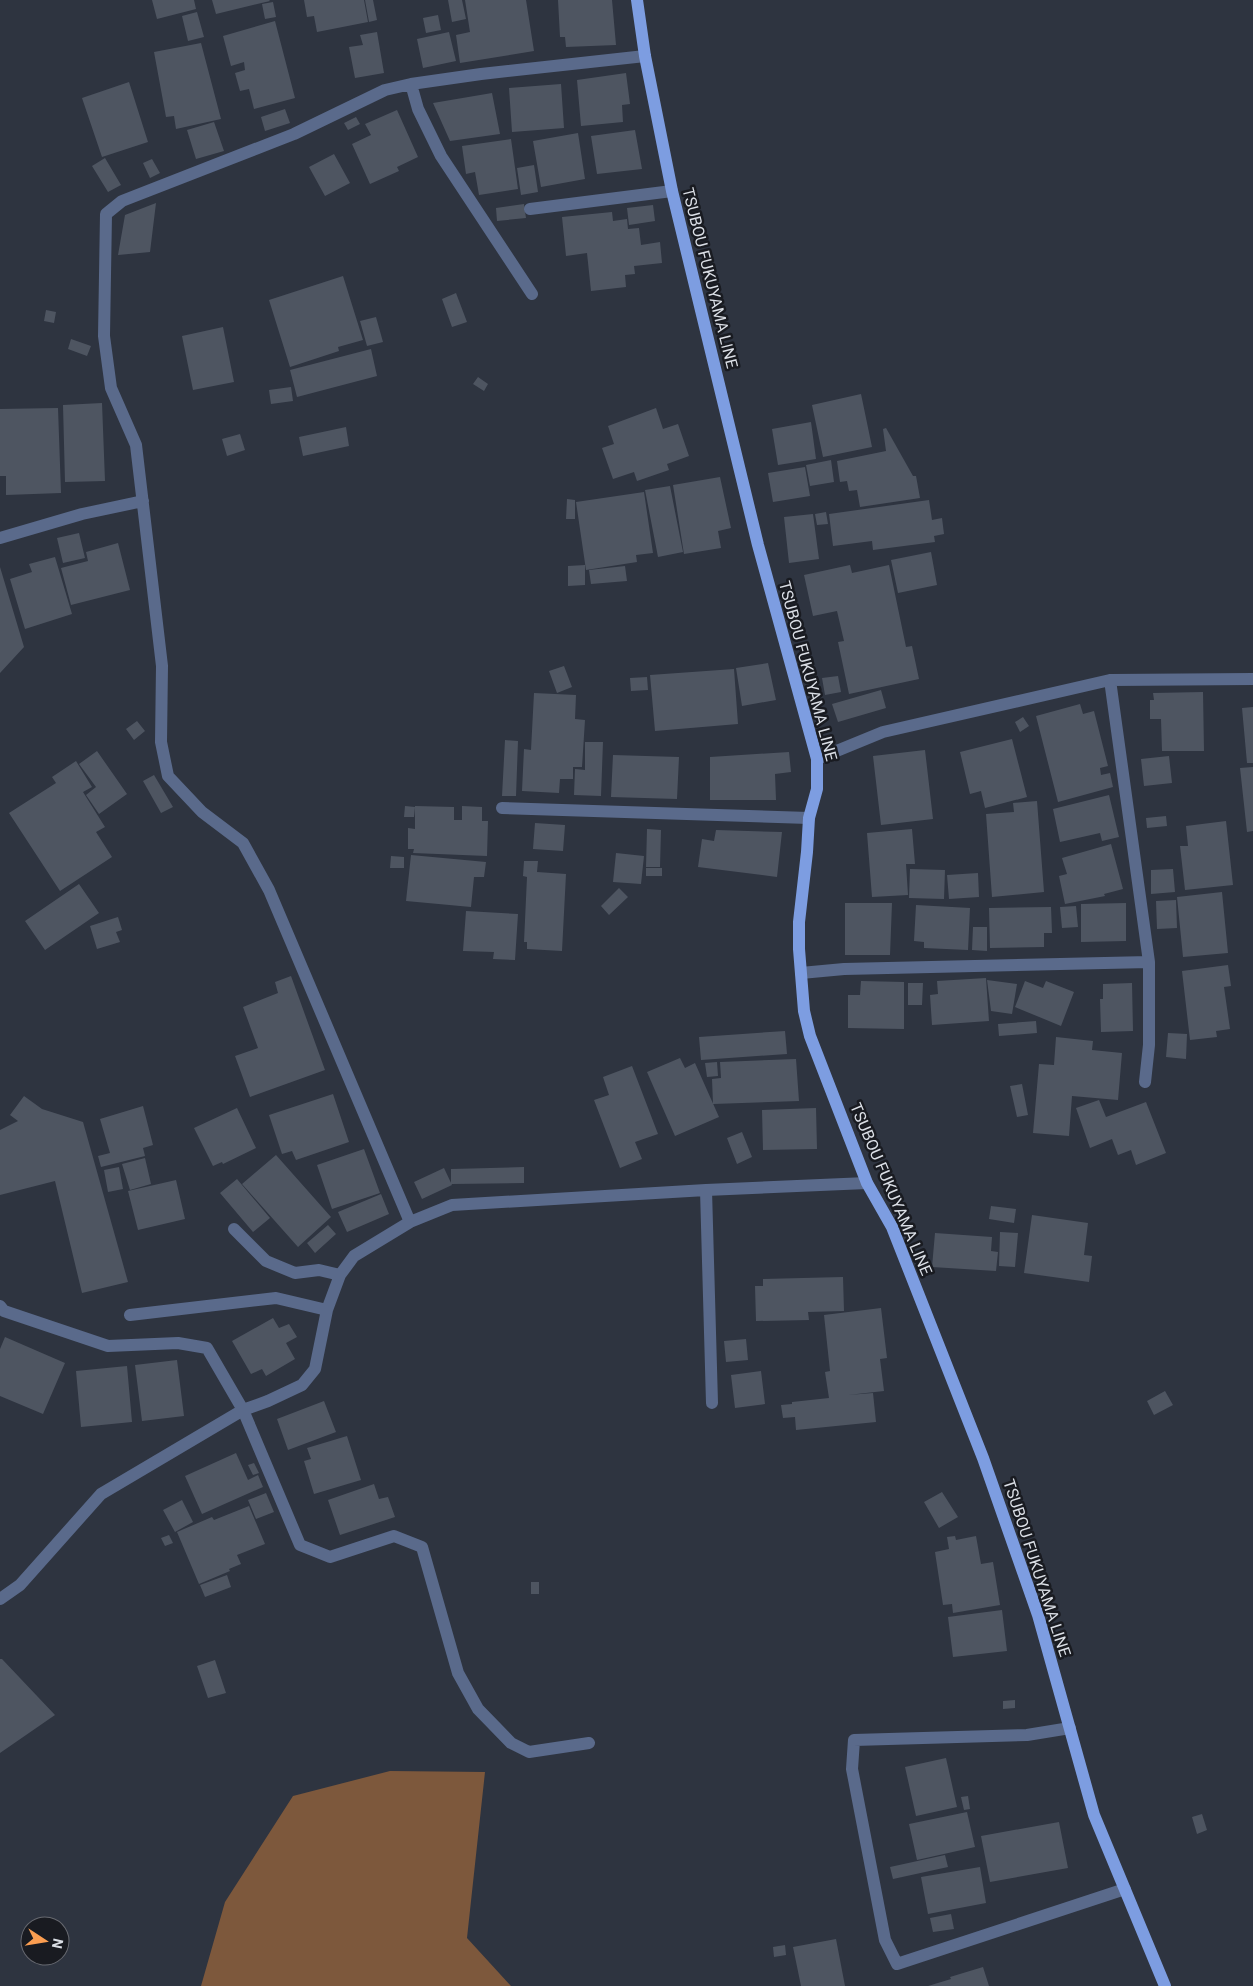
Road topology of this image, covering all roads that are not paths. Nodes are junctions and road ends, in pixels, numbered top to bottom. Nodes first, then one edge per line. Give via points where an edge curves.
1 (637, 0) edge
2 (645, 56) junction
3 (411, 84) junction
4 (672, 191) junction
5 (530, 209) dead end
6 (532, 294) dead end
7 (143, 501) junction
8 (0, 538) edge
9 (1253, 679) edge
10 (1110, 680) junction
11 (817, 759) junction
12 (502, 808) dead end
13 (809, 818) junction
14 (1149, 962) junction
15 (801, 973) junction
16 (1145, 1082) dead end
17 (867, 1183) junction
18 (706, 1190) junction
19 (410, 1222) junction
20 (234, 1230) dead end
21 (340, 1275) junction
22 (327, 1310) junction
23 (1, 1311) edge
24 (130, 1316) dead end
25 (712, 1403) dead end
26 (243, 1410) junction
27 (0, 1599) edge
28 (1070, 1728) junction
29 (589, 1743) dead end
30 (1125, 1889) junction
31 (1165, 1986) edge

1 - 2 main road, TSUBOU FUKUYAMA LINE
2 - 3 street
2 - 4 main road, TSUBOU FUKUYAMA LINE
3 - 6 street via 418,109 441,156
3 - 7 street via 385,90 294,134 122,201 106,214 104,336 111,388 136,445
4 - 5 street
4 - 11 main road, TSUBOU FUKUYAMA LINE via 758,545
7 - 8 street via 82,514
7 - 19 street via 162,666 161,742 168,776 202,812 243,843 269,890
9 - 10 street
10 - 11 street via 883,732
10 - 14 street
11 - 13 main road, TSUBOU FUKUYAMA LINE via 818,789
12 - 13 street
13 - 15 main road, TSUBOU FUKUYAMA LINE via 799,922
14 - 15 street via 844,969
14 - 16 street via 1149,1045
15 - 17 main road, TSUBOU FUKUYAMA LINE via 810,1036
17 - 18 street
17 - 28 main road, TSUBOU FUKUYAMA LINE via 892,1227 983,1458 1038,1615
18 - 19 street via 452,1205
18 - 25 street
19 - 21 street via 354,1256
20 - 21 street via 273,1264 295,1273 319,1270
21 - 22 street
22 - 24 street via 276,1298
22 - 26 street via 315,1369 302,1385
23 - 26 street via 108,1346 178,1342 207,1348
26 - 27 street via 102,1494 20,1585
26 - 29 street via 300,1546 330,1557 394,1536 422,1547 458,1673 478,1709 511,1742 529,1752
28 - 30 main road, TSUBOU FUKUYAMA LINE via 1094,1815
28 - 30 street via 1027,1735 854,1740 852,1769 885,1940 897,1964
30 - 31 main road, TSUBOU FUKUYAMA LINE

